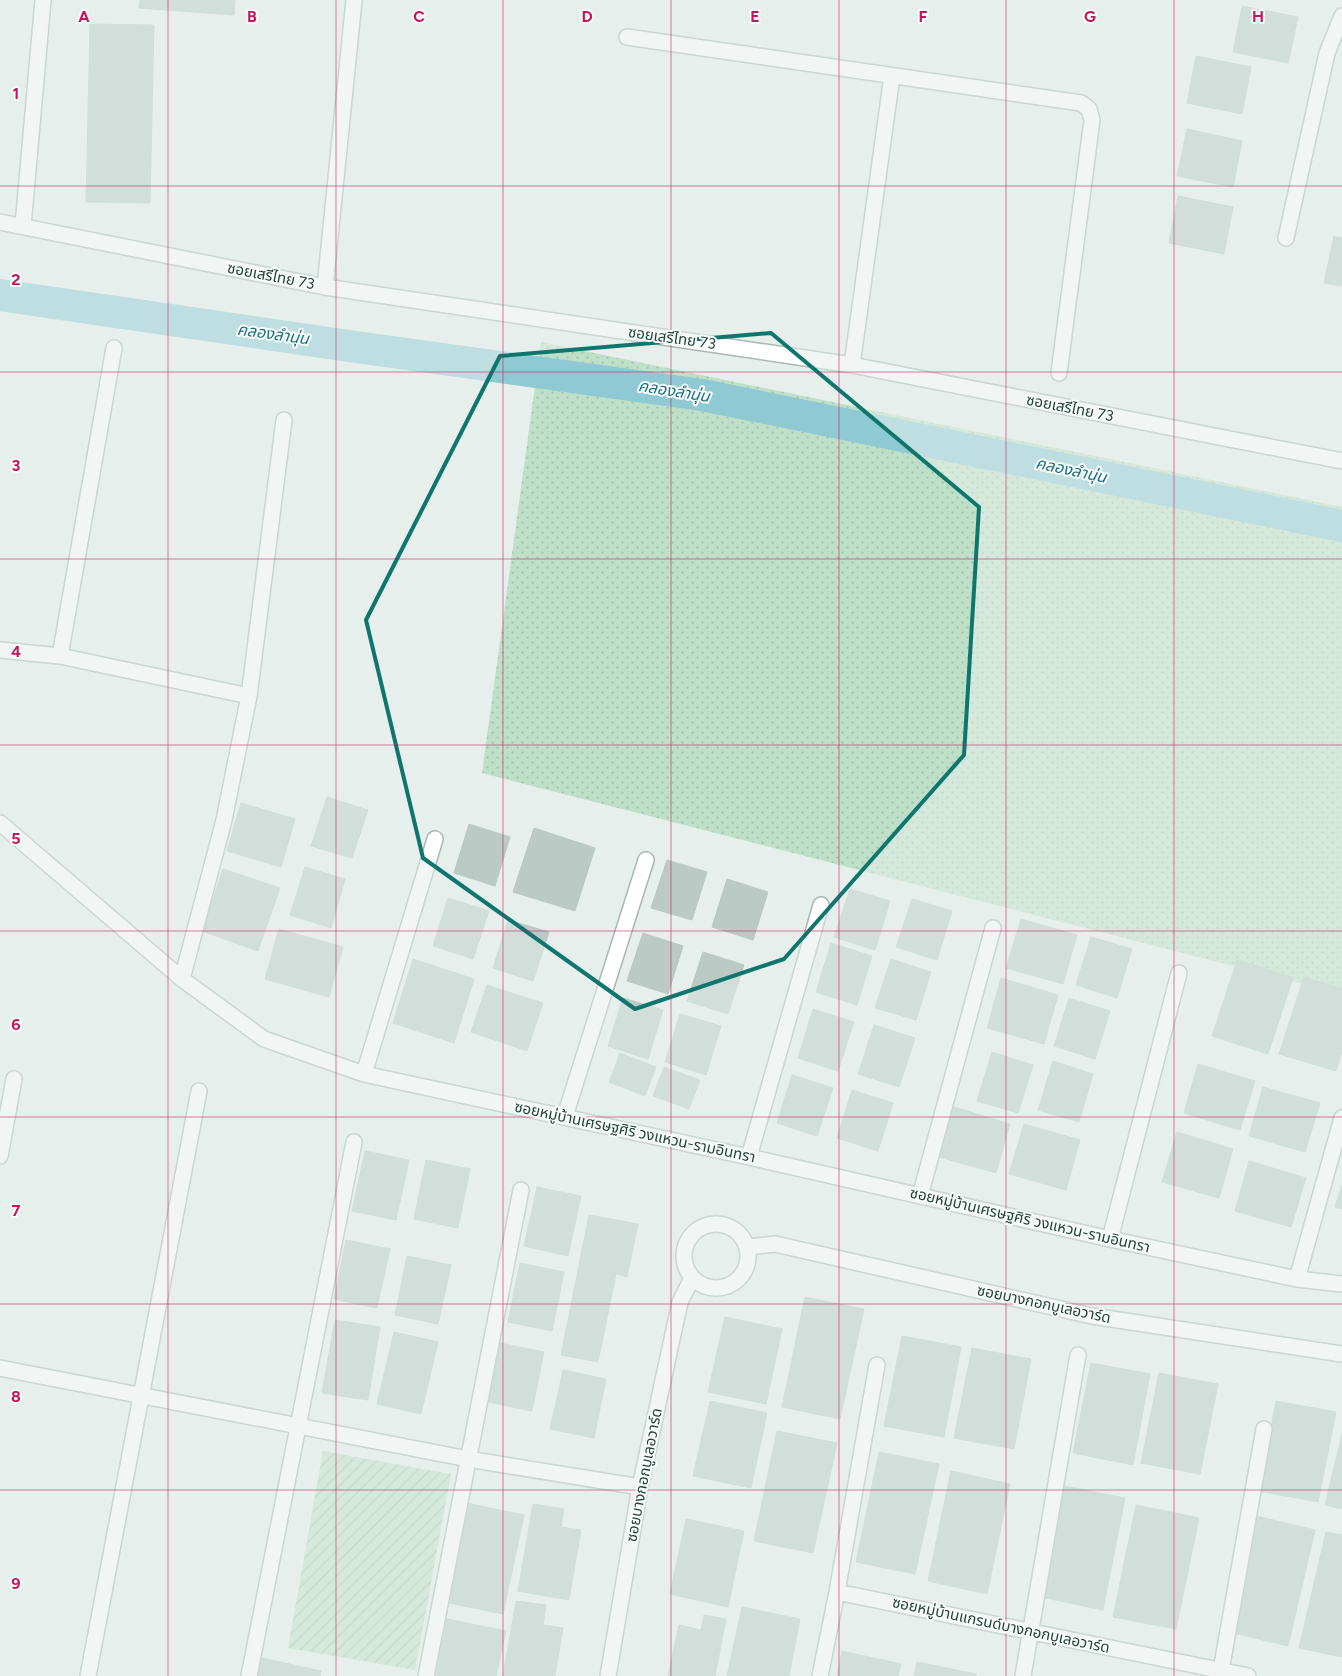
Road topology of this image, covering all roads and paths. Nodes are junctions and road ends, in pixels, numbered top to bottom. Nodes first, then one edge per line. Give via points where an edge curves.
1 (43, 0) edge
2 (354, 0) edge
3 (1342, 16) edge
4 (627, 38) dead end
5 (892, 76) junction
6 (0, 222) edge
7 (23, 226) junction
8 (1286, 238) dead end
9 (325, 287) junction
10 (114, 348) dead end
11 (852, 365) junction
12 (1059, 373) dead end
13 (284, 420) dead end
14 (1342, 461) edge
15 (0, 650) edge
16 (60, 656) junction
17 (249, 696) junction
18 (0, 823) edge
19 (435, 839) dead end
20 (646, 860) dead end
21 (821, 905) dead end
22 (993, 928) dead end
23 (1179, 973) dead end
24 (182, 979) junction
25 (364, 1074) junction
26 (14, 1079) dead end
27 (199, 1091) dead end
28 (565, 1116) junction
29 (1342, 1118) edge
30 (354, 1142) dead end
31 (0, 1156) edge
32 (749, 1157) junction
33 (521, 1190) dead end
34 (920, 1196) junction
35 (1110, 1239) junction
36 (748, 1247) junction
37 (692, 1278) junction
38 (1297, 1278) junction
39 (1342, 1284) edge
40 (1342, 1354) edge
41 (1078, 1355) dead end
42 (877, 1365) dead end
43 (0, 1368) edge
44 (141, 1395) junction
45 (298, 1425) junction
46 (1264, 1429) dead end
47 (468, 1459) junction
48 (640, 1487) junction
49 (837, 1592) junction
50 (1030, 1631) junction
51 (1221, 1673) edge
52 (88, 1676) edge
53 (250, 1676) edge
54 (426, 1676) edge
55 (608, 1676) edge
56 (820, 1676) edge
57 (1022, 1676) edge
58 (1248, 1676) edge

1 - 7 street
2 - 9 street
3 - 8 street via 1327,53
4 - 5 street
5 - 11 street
5 - 12 street via 1081,103 1089,109 1092,120
6 - 7 street, ซอยเสรีไทย 73
7 - 9 street, ซอยเสรีไทย 73
9 - 11 street, ซอยเสรีไทย 73
10 - 16 street
11 - 14 street, ซอยเสรีไทย 73
13 - 17 street
15 - 16 street
16 - 17 street
17 - 24 street via 224,820
18 - 24 street, ซอยหมู่บ้านเศรษฐศิริ วงแหวน-รามอินทรา
19 - 25 street
20 - 28 street
21 - 32 street
22 - 34 street
23 - 35 street
24 - 25 street, ซอยหมู่บ้านเศรษฐศิริ วงแหวน-รามอินทรา via 264,1039
25 - 28 street, ซอยหมู่บ้านเศรษฐศิริ วงแหวน-รามอินทรา
26 - 31 street
27 - 44 street
28 - 32 street, ซอยหมู่บ้านเศรษฐศิริ วงแหวน-รามอินทรา
29 - 38 street
30 - 45 street
32 - 34 street, ซอยหมู่บ้านเศรษฐศิริ วงแหวน-รามอินทรา
33 - 47 street
34 - 35 street, ซอยหมู่บ้านเศรษฐศิริ วงแหวน-รามอินทรา
35 - 38 street, ซอยหมู่บ้านเศรษฐศิริ วงแหวน-รามอินทรา
36 - 37 street via 746,1268 732,1284 710,1288
36 - 37 street via 743,1237 726,1224 715,1223 700,1228 688,1238 684,1248 685,1263
36 - 40 street, ซอยบางกอกบูเลอวาร์ด via 775,1244 1092,1316
37 - 48 street, ซอยบางกอกบูเลอวาร์ด via 680,1302
38 - 39 street, ซอยหมู่บ้านเศรษฐศิริ วงแหวน-รามอินทรา
41 - 50 street
42 - 49 street
43 - 44 street
44 - 45 street
44 - 52 street
45 - 47 street
45 - 53 street
46 - 51 street
47 - 48 street
47 - 54 street
48 - 55 street, ซอยบางกอกบูเลอวาร์ด
49 - 50 street, ซอยหมู่บ้านแกรนด์บางกอกบูเลอวาร์ด
49 - 56 street
50 - 51 street, ซอยหมู่บ้านแกรนด์บางกอกบูเลอวาร์ด
50 - 57 street
51 - 58 street, ซอยหมู่บ้านแกรนด์บางกอกบูเลอวาร์ด

